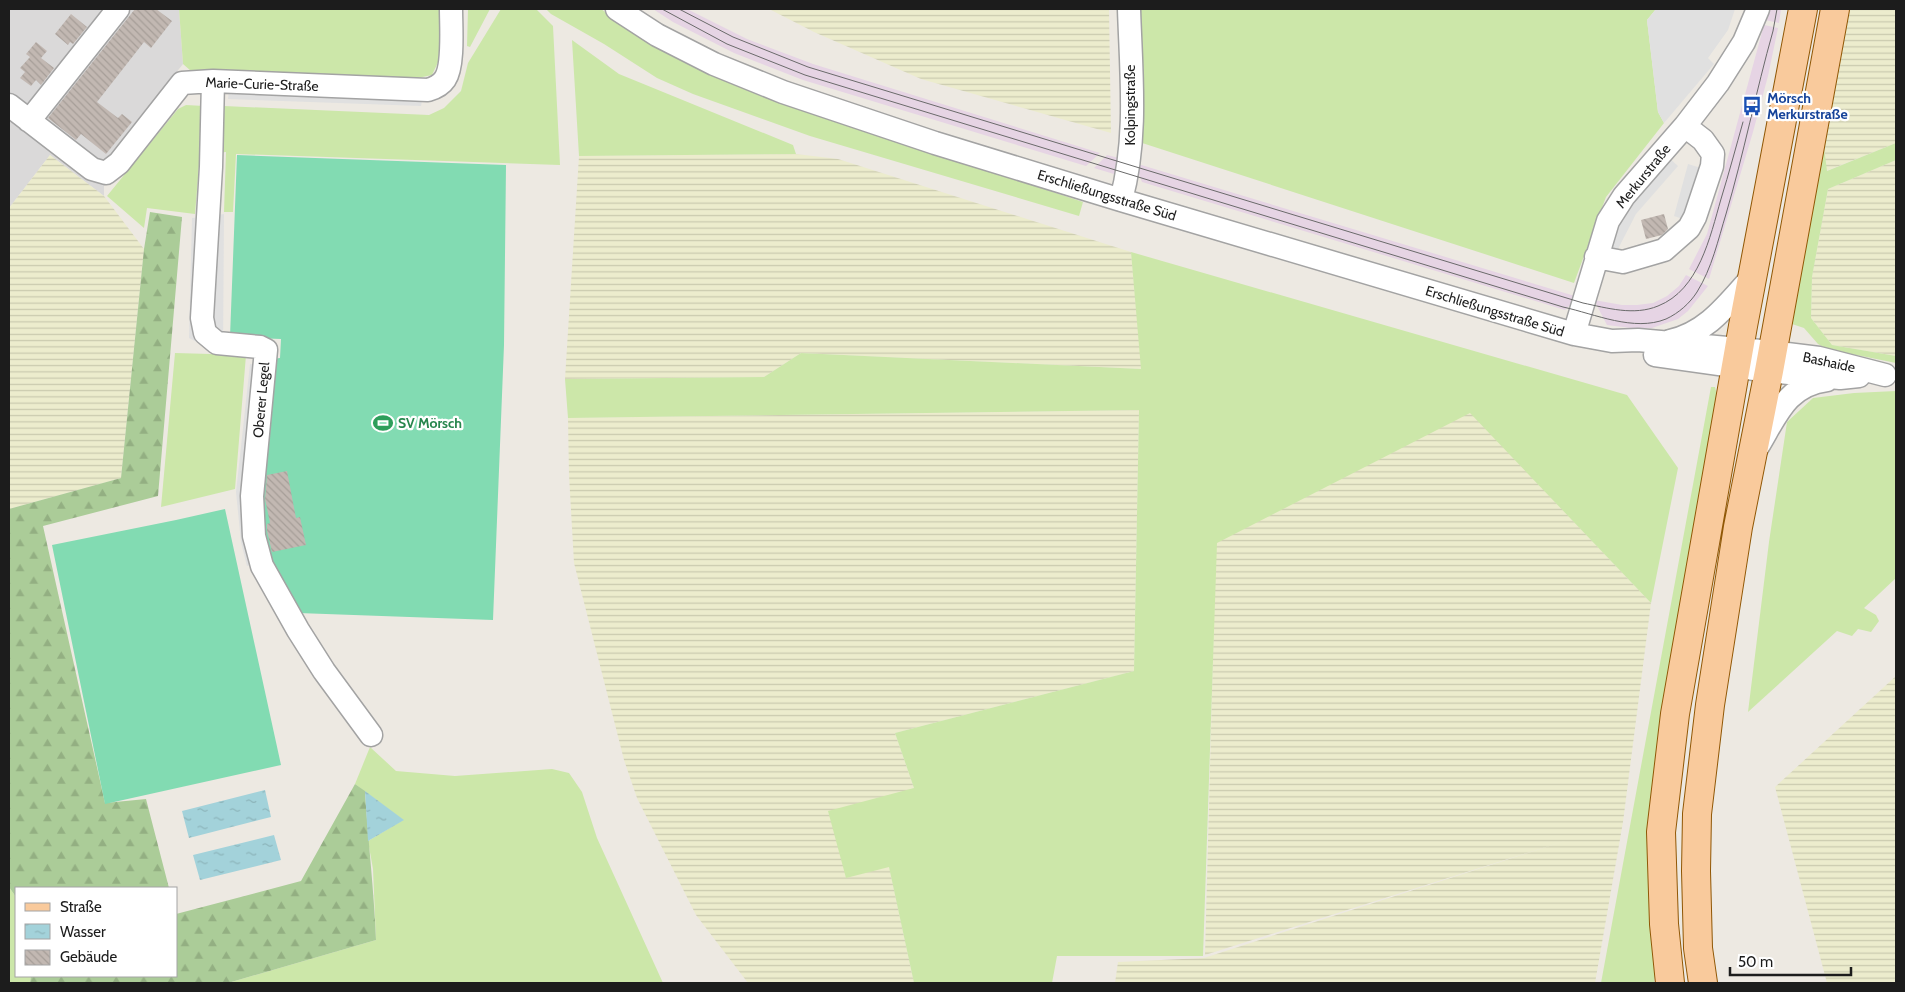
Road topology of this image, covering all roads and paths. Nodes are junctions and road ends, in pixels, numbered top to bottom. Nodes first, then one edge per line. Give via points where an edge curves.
1 (118, 9) edge
2 (451, 9) edge
3 (617, 9) edge
4 (1129, 9) edge
5 (1758, 9) edge
6 (1803, 9) edge
7 (1835, 9) edge
8 (213, 80) junction
9 (9, 105) edge
10 (29, 121) junction
11 (1685, 126) junction
12 (1121, 200) junction
13 (1596, 257) junction
14 (1754, 275) junction
15 (1574, 334) junction
16 (1612, 341) junction
17 (1661, 342) junction
18 (1738, 358) junction
19 (1771, 362) junction
20 (1891, 375) edge
21 (1840, 378) junction
22 (1752, 455) junction
23 (372, 735) dead end
24 (1670, 983) edge
25 (1703, 983) edge

1 - 10 street
2 - 8 street, Marie-Curie-Straße via 450,65 446,78 428,90
3 - 12 street, Erschließungsstraße Süd via 657,35 714,64 783,92
4 - 12 street, Kolpingstraße via 1130,148
5 - 11 street, Merkurstraße via 1744,42
6 - 14 main road
7 - 19 main road
8 - 10 street, Marie-Curie-Straße via 182,83 119,164 106,173 92,169
8 - 23 street, Oberer Legel via 202,318 205,333 218,343 260,346 266,350 252,496 254,536 262,566 298,630
9 - 10 street, Marie-Curie-Straße
11 - 13 street, Merkurstraße via 1624,196 1608,221
11 - 13 street via 1703,140 1713,154 1712,166 1689,228 1664,250 1622,262
12 - 15 street, Erschließungsstraße Süd
13 - 15 street, Merkurstraße
14 - 17 street, Erschließungsstraße Süd via 1705,326 1679,339
14 - 18 main road
15 - 16 street, Erschließungsstraße Süd
16 - 17 street, Erschließungsstraße Süd
16 - 18 street, Erschließungsstraße Süd via 1635,352
17 - 18 street, Erschließungsstraße Süd
18 - 19 street, Erschließungsstraße Süd
18 - 24 main road via 1675,714 1661,832
19 - 20 street, Bashaide via 1820,358
19 - 21 street, Bashaide
19 - 22 main road
20 - 21 street, Bashaide
21 - 22 street, Bashaide via 1815,381 1789,396
22 - 25 main road via 1710,705 1697,814 1698,939

